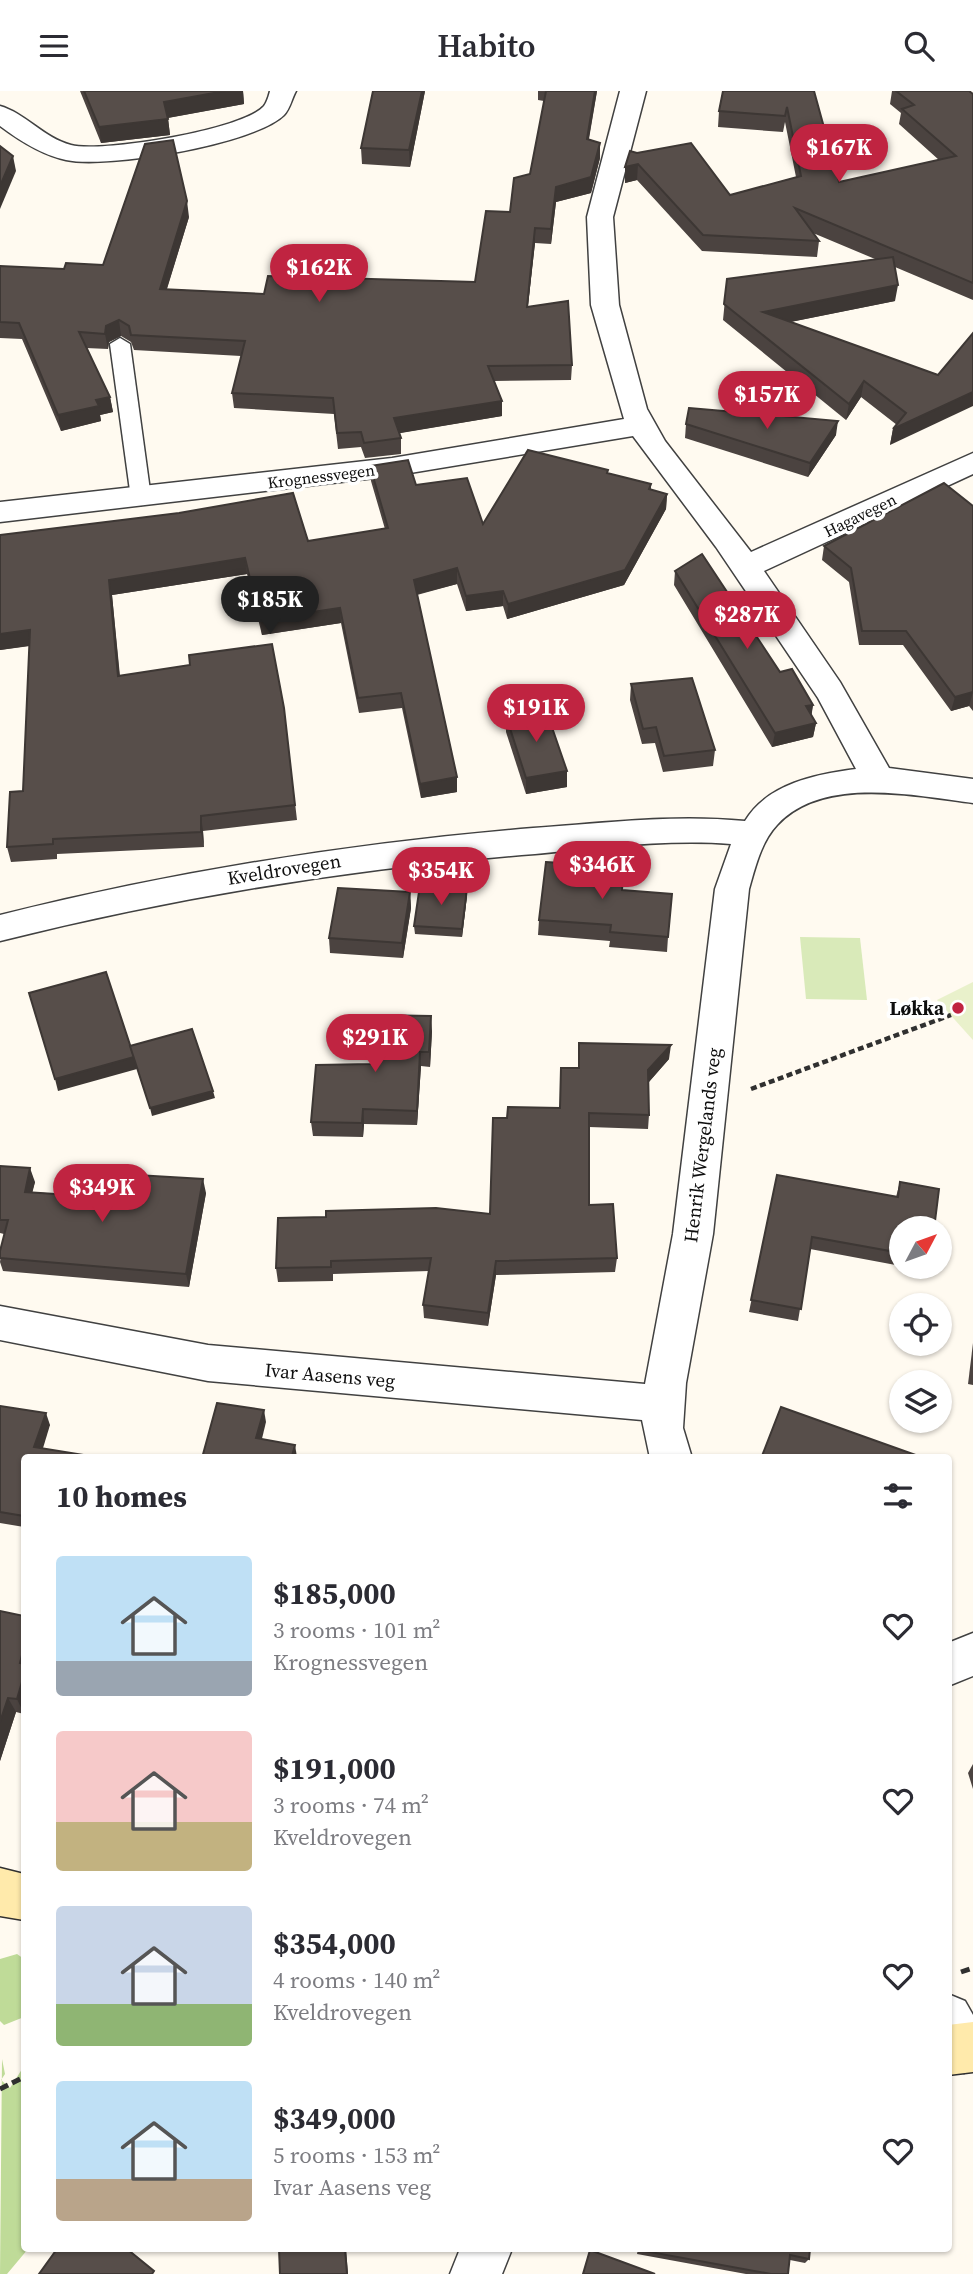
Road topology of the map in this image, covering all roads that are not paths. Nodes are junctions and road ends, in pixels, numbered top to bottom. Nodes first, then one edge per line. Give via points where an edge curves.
1 (283, 91) edge
2 (633, 91) edge
3 (0, 114) edge
4 (120, 344) edge
5 (640, 426) junction
6 (973, 462) edge
7 (141, 498) junction
8 (0, 513) edge
9 (746, 567) junction
10 (877, 779) junction
11 (973, 790) edge
12 (753, 834) junction
13 (0, 928) edge
14 (0, 1324) edge
15 (664, 1404) junction
16 (670, 1454) edge
17 (973, 1654) edge
18 (952, 1663) edge
19 (0, 1892) edge
20 (21, 1896) edge
21 (485, 2252) edge
22 (476, 2274) edge

1 - 3 street via 275,110 258,121 117,153 81,155 53,148
2 - 5 street via 600,217 601,269 611,335
4 - 7 lane
5 - 7 street, Krognessvegen via 392,467
5 - 9 street
6 - 9 street, Hagavegen
7 - 8 street, Krognessvegen
9 - 10 street via 855,733
10 - 11 street
10 - 12 street via 800,793 765,816
12 - 13 street, Kveldrovegen via 658,832 356,857 241,876
12 - 15 street, Henrik Wergelands veg via 732,889 693,1234
14 - 15 street, Ivar Aasens veg via 248,1368
15 - 16 street, Henrik Wergelands veg via 662,1429
17 - 18 street
19 - 20 street
21 - 22 street

